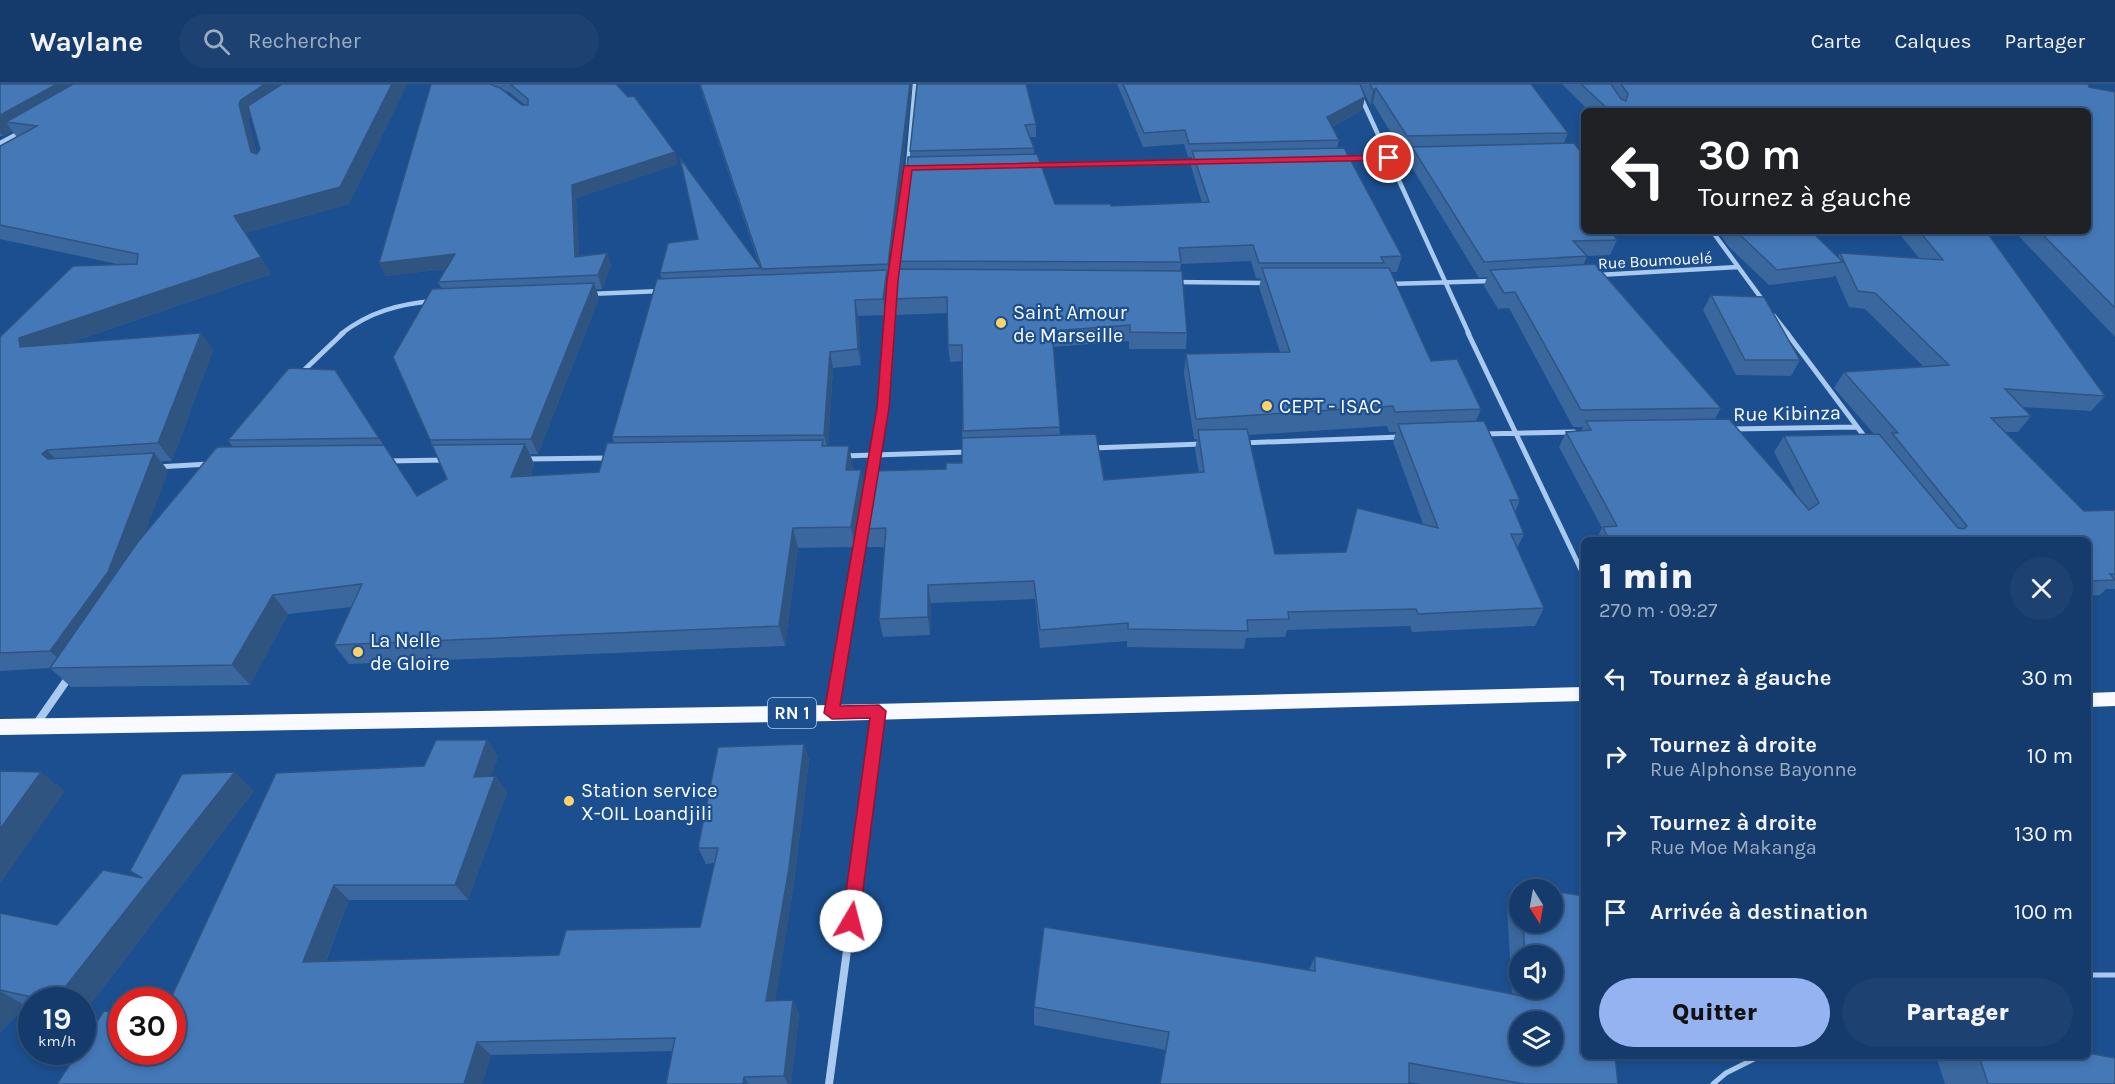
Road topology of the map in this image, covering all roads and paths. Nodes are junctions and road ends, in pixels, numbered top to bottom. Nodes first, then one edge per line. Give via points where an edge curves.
1 (915, 84) edge
2 (1354, 84) edge
3 (31, 127) edge
4 (0, 143) edge
5 (1423, 157) edge
6 (1389, 158) junction
7 (1330, 159) edge
8 (1213, 161) edge
9 (1025, 165) edge
10 (919, 167) edge
11 (908, 168) junction
12 (1714, 234) edge
13 (1738, 267) junction
14 (1586, 276) edge
15 (1504, 280) edge
16 (892, 281) junction
17 (904, 281) edge
18 (880, 282) edge
19 (1163, 282) edge
20 (1269, 283) edge
21 (1375, 284) edge
22 (1446, 284) junction
23 (665, 291) edge
24 (581, 294) edge
25 (438, 300) edge
26 (1766, 305) edge
27 (1773, 314) edge
28 (291, 384) edge
29 (1856, 427) junction
30 (1726, 429) edge
31 (1585, 432) edge
32 (1514, 433) junction
33 (1478, 435) edge
34 (1407, 437) edge
35 (1229, 443) edge
36 (1205, 444) edge
37 (1870, 444) edge
38 (1087, 448) edge
39 (980, 452) edge
40 (874, 455) junction
41 (838, 456) edge
42 (611, 458) edge
43 (516, 459) edge
44 (457, 460) edge
45 (385, 461) edge
46 (147, 467) edge
47 (212, 473) edge
48 (1581, 570) edge
49 (76, 668) edge
50 (1581, 694) edge
51 (2115, 699) edge
52 (2091, 700) edge
53 (879, 711) junction
54 (832, 713) junction
55 (35, 726) junction
56 (0, 727) edge
57 (2091, 975) edge
58 (2115, 975) edge
59 (1754, 1059) edge
60 (829, 1084) edge
61 (1713, 1084) edge

1 - 11 street
2 - 6 street
3 - 4 street
5 - 6 street
6 - 7 street
6 - 22 street
8 - 9 street
10 - 11 street
11 - 16 street
12 - 13 street
13 - 14 street, Rue Boumouelé
13 - 26 street
15 - 22 street
16 - 17 street
16 - 18 street
16 - 40 street via 883,408
19 - 20 street
21 - 22 street
22 - 32 street
23 - 24 street
25 - 28 street via 386,307 340,332
27 - 29 street
29 - 30 street, Rue Kibinza
29 - 37 street
31 - 32 street
32 - 33 street
32 - 48 street
34 - 35 street
36 - 38 street
39 - 40 street
40 - 41 street
40 - 54 street
42 - 43 street
44 - 45 street
46 - 47 street via 218,463
49 - 55 street
50 - 53 highway, RN 1
51 - 52 highway
53 - 54 highway, RN 1
53 - 60 street
54 - 55 highway, RN 1
55 - 56 highway, RN 1
57 - 58 lane
59 - 61 lane

